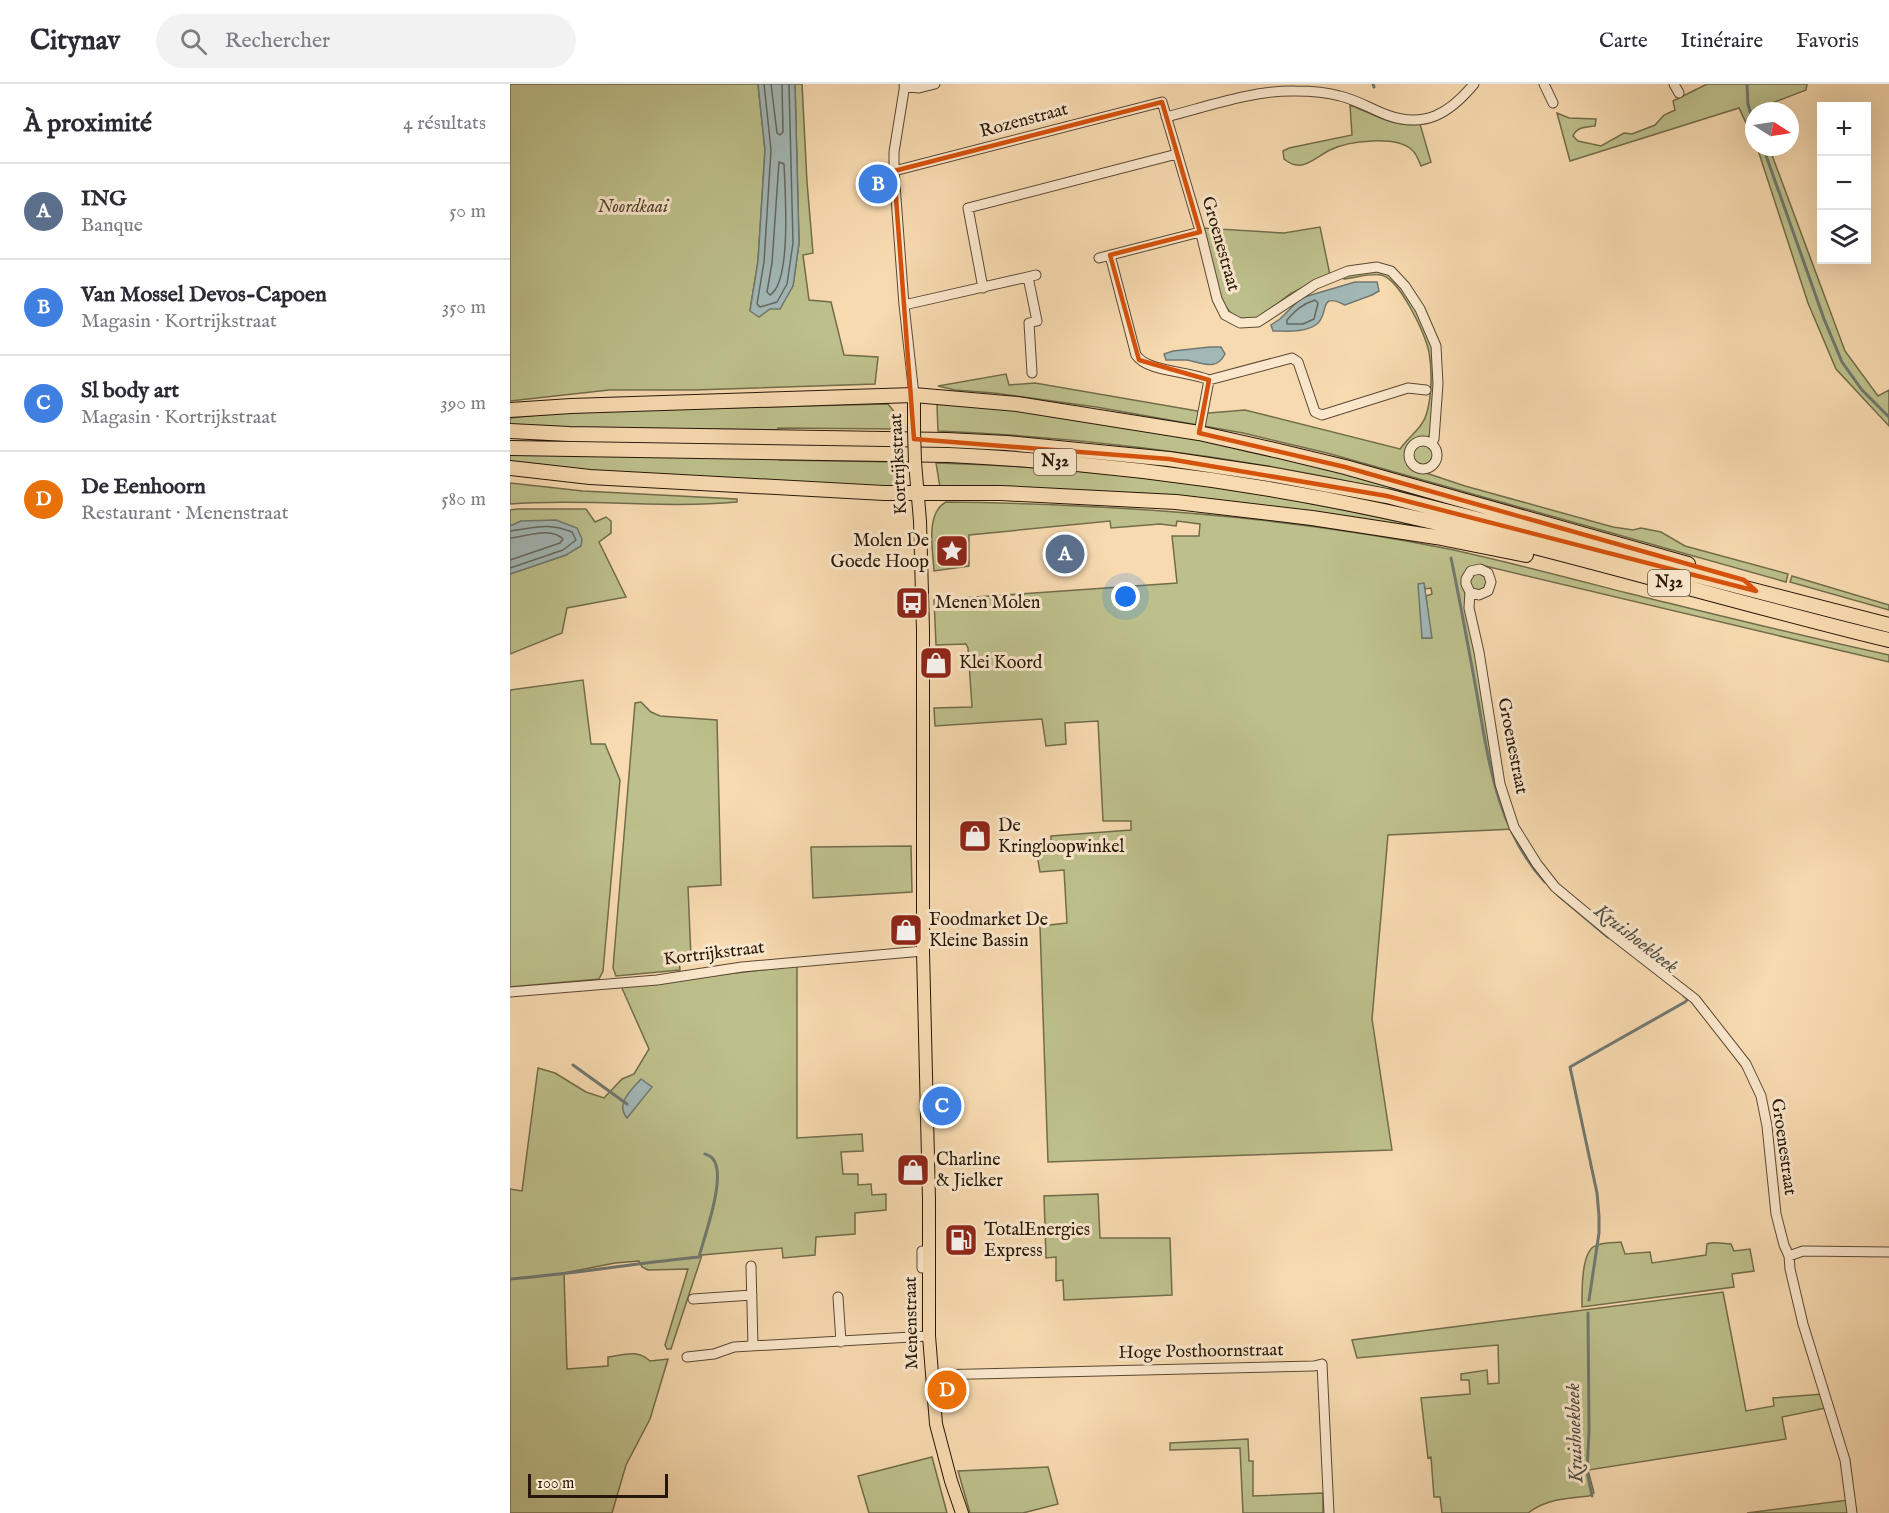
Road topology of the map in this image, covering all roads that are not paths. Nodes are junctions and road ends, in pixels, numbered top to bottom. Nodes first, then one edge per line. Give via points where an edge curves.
1 (935, 84) edge
2 (1474, 84) edge
3 (1544, 84) edge
4 (904, 85) edge
5 (1162, 102) joint
6 (1553, 103) dead end
7 (1166, 117) junction
8 (1176, 154) junction
9 (894, 171) junction
10 (1200, 232) junction
11 (1110, 255) junction
12 (1099, 258) dead end
13 (983, 288) junction
14 (904, 305) junction
15 (1032, 373) dead end
16 (1209, 380) junction
17 (1426, 390) dead end
18 (914, 395) junction
19 (510, 410) edge
20 (510, 431) edge
21 (1199, 433) junction
22 (1431, 444) dead end
23 (510, 448) edge
24 (510, 468) edge
25 (917, 493) junction
26 (1590, 562) junction
27 (1756, 591) junction
28 (1470, 592) dead end
29 (1889, 625) edge
30 (1889, 640) edge
31 (923, 951) junction
32 (510, 992) edge
33 (929, 1200) joint
34 (1889, 1252) edge
35 (1790, 1256) junction
36 (751, 1266) dead end
37 (752, 1295) junction
38 (838, 1297) dead end
39 (693, 1299) dead end
40 (929, 1336) junction
41 (841, 1342) junction
42 (753, 1346) junction
43 (687, 1357) dead end
44 (931, 1375) junction
45 (962, 1513) edge
46 (1329, 1513) edge
47 (1851, 1513) edge

1 - 4 street via 919,88
2 - 7 street via 1453,106 1421,120 1386,115 1340,96 1292,90 1259,94
3 - 6 street
4 - 9 street, Kortrijkstraat
5 - 7 street, Groenestraat
5 - 9 street, Rozenstraat
7 - 8 street, Groenestraat
8 - 10 street, Groenestraat
8 - 13 street via 968,208
9 - 14 street, Kortrijkstraat
10 - 11 street
10 - 22 street, Groenestraat via 1217,299 1225,315 1240,323 1258,322 1316,284 1348,271 1377,267 1396,274 1420,309 1436,346 1438,384
11 - 12 street
11 - 16 street via 1139,360 1149,366
13 - 14 street
13 - 15 street via 1032,276 1037,321 1029,323
14 - 18 street, Kortrijkstraat
16 - 17 street via 1292,358 1298,362 1315,412 1322,415 1408,388
16 - 21 street
18 - 19 highway
18 - 21 highway via 1017,404
18 - 25 main road, Kortrijkstraat, bridge
20 - 27 highway, N32 via 946,440 1169,459 1387,496
21 - 27 highway via 1345,467 1744,580
23 - 26 highway, N32 via 949,455 1097,465 1267,489 1383,511
24 - 25 highway via 634,480
25 - 26 highway via 1095,497 1252,510 1436,537 1556,561
25 - 31 main road, Kortrijkstraat via 923,630
26 - 30 highway, N32
27 - 29 highway, N32
28 - 35 street, Groenestraat via 1469,608 1500,784 1514,827 1556,887 1695,999 1746,1064 1761,1096 1776,1214
31 - 32 street, Kortrijkstraat
31 - 33 main road, Kortrijkstraat
33 - 40 main road, Menenstraat
34 - 35 street via 1803,1251
35 - 47 street, Groenestraat via 1803,1324 1845,1460
36 - 37 street
37 - 39 street
37 - 42 street
38 - 41 street
40 - 41 street
40 - 44 main road, Menenstraat
41 - 42 street
42 - 43 street
44 - 45 main road, Menenstraat via 936,1424
44 - 46 street, Hoge Posthoornstraat via 1322,1364

